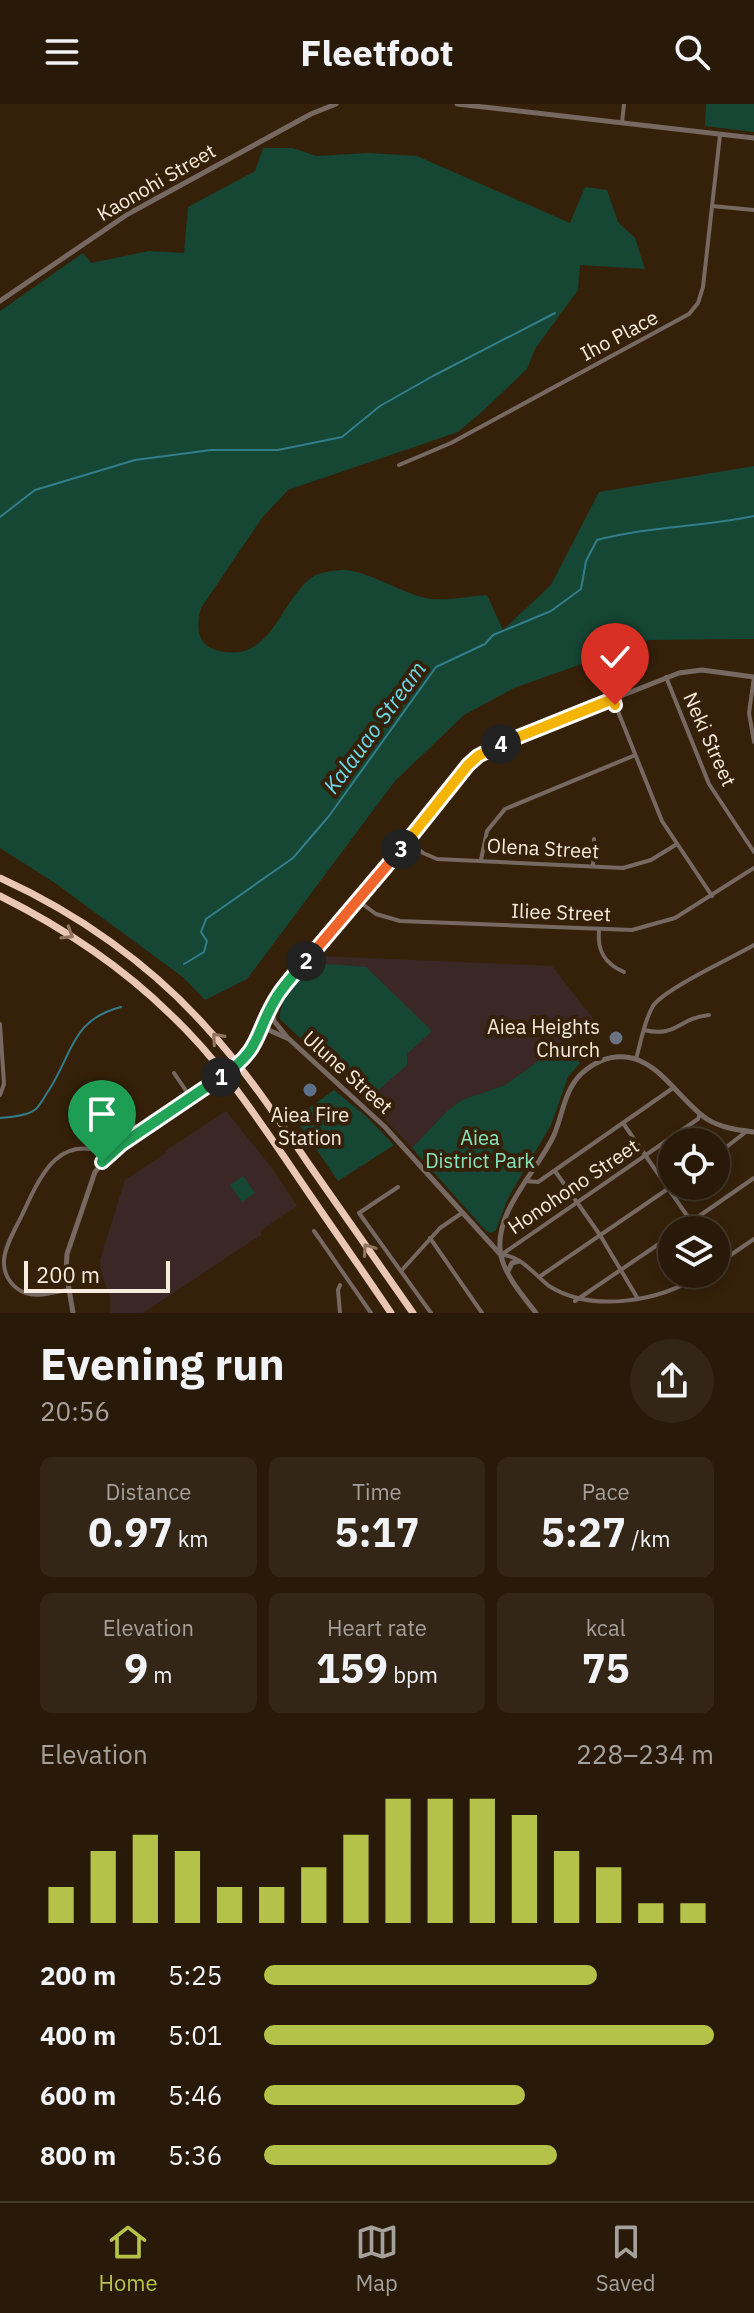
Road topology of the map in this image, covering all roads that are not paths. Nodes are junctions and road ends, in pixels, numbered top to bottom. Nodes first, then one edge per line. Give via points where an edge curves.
1 (336, 104) edge
2 (457, 104) edge
3 (527, 104) edge
4 (624, 104) edge
5 (526, 112) junction
6 (622, 123) junction
7 (720, 135) junction
8 (754, 138) edge
9 (712, 206) junction
10 (754, 210) edge
11 (0, 301) edge
12 (399, 465) dead end
13 (666, 677) junction
14 (754, 677) edge
15 (613, 699) junction
16 (754, 742) edge
17 (634, 756) junction
18 (594, 839) dead end
19 (408, 840) junction
20 (677, 844) junction
21 (754, 852) edge
22 (481, 860) junction
23 (593, 866) junction
24 (754, 868) edge
25 (0, 878) edge
26 (0, 896) edge
27 (713, 896) junction
28 (357, 900) junction
29 (599, 930) junction
30 (754, 945) edge
31 (624, 972) dead end
32 (272, 1006) junction
33 (709, 1015) dead end
34 (0, 1024) edge
35 (264, 1028) junction
36 (644, 1030) junction
37 (289, 1039) junction
38 (636, 1059) junction
39 (174, 1073) dead end
40 (673, 1088) junction
41 (1, 1095) edge
42 (191, 1098) junction
43 (125, 1112) dead end
44 (700, 1114) junction
45 (623, 1123) junction
46 (139, 1132) junction
47 (750, 1132) edge
48 (730, 1146) edge
49 (109, 1155) junction
50 (646, 1155) junction
51 (555, 1170) junction
52 (658, 1171) edge
53 (754, 1178) edge
54 (525, 1181) junction
55 (398, 1187) dead end
56 (658, 1195) edge
57 (578, 1203) junction
58 (462, 1213) junction
59 (700, 1216) edge
60 (503, 1229) junction
61 (314, 1231) dead end
62 (600, 1235) junction
63 (484, 1237) junction
64 (430, 1238) junction
65 (754, 1239) edge
66 (520, 1243) junction
67 (658, 1245) edge
68 (730, 1253) edge
69 (501, 1255) junction
70 (518, 1260) junction
71 (622, 1269) junction
72 (402, 1270) junction
73 (508, 1272) junction
74 (539, 1277) junction
75 (340, 1285) dead end
76 (679, 1288) edge
77 (69, 1290) junction
78 (638, 1299) junction
79 (575, 1301) junction
80 (73, 1313) edge
81 (340, 1313) edge
82 (371, 1313) edge
83 (391, 1313) edge
84 (413, 1313) edge
85 (431, 1313) edge
86 (482, 1313) edge
87 (536, 1313) edge

1 - 11 street, Kaonohi Street via 128,214
2 - 5 street
3 - 5 street
4 - 6 street
5 - 6 street
6 - 7 street
7 - 8 street
7 - 9 street, Iho Place
9 - 10 street
9 - 12 street, Iho Place via 702,292 689,314 451,443
13 - 14 street via 702,670
13 - 15 street
13 - 21 street, Neki Street via 709,784
14 - 16 street via 749,713
15 - 17 street
15 - 19 street via 478,756
17 - 20 street
17 - 22 street via 505,809 487,831
18 - 23 street
19 - 22 street, Olena Street via 437,859
19 - 28 street
20 - 23 street, Olena Street via 636,866
20 - 27 street
22 - 23 street, Olena Street
24 - 27 street, Iliee Street
84 -> 25 highway via 255,1086 205,1025 103,937
26 -> 83 highway via 111,963 194,1037 243,1098
27 - 29 street, Iliee Street via 658,924
28 - 29 street, Iliee Street via 376,914 400,921
28 - 32 street
29 - 31 street via 603,956
30 - 36 street via 662,995
32 - 35 street
32 - 37 street via 274,1021
33 - 36 street via 692,1017 665,1033
34 - 41 street
35 - 37 street, Ulune Street
35 - 42 street, bridge via 248,1056
36 - 38 street
37 - 58 street, Ulune Street via 385,1127
38 - 40 street
38 - 54 street via 605,1060 574,1082 553,1137
39 - 42 street
40 - 44 street
40 - 45 street
42 - 46 street
43 - 46 street
44 - 47 street
44 - 50 street, Honohono Street
45 - 50 street
45 - 51 street
46 - 49 street
47 - 48 street
49 - 77 street via 90,1184 70,1244
49 - 77 street via 84,1148 53,1160 6,1250 8,1280 23,1292
50 - 52 street
50 - 57 street, Honohono Street
51 - 54 street via 538,1182
51 - 57 street
53 - 59 street
54 - 60 street
55 - 72 street via 359,1213
56 - 62 street
57 - 62 street
57 - 66 street, Honohono Street
58 - 63 street, Ulune Street
58 - 64 street
60 - 63 street via 495,1237
60 - 69 street
61 - 82 street
62 - 71 street
62 - 74 street
63 - 69 street, Ulune Street
64 - 72 street
64 - 86 street
65 - 68 street
66 - 69 street, Honohono Street
66 - 70 street via 515,1251
67 - 71 street
69 - 70 street
69 - 73 street
70 - 73 street
70 - 74 street
71 - 78 street
71 - 79 street
72 - 85 street
73 - 87 street
74 - 79 street
75 - 81 street
76 - 78 street
77 - 80 street
78 - 79 street via 605,1306

